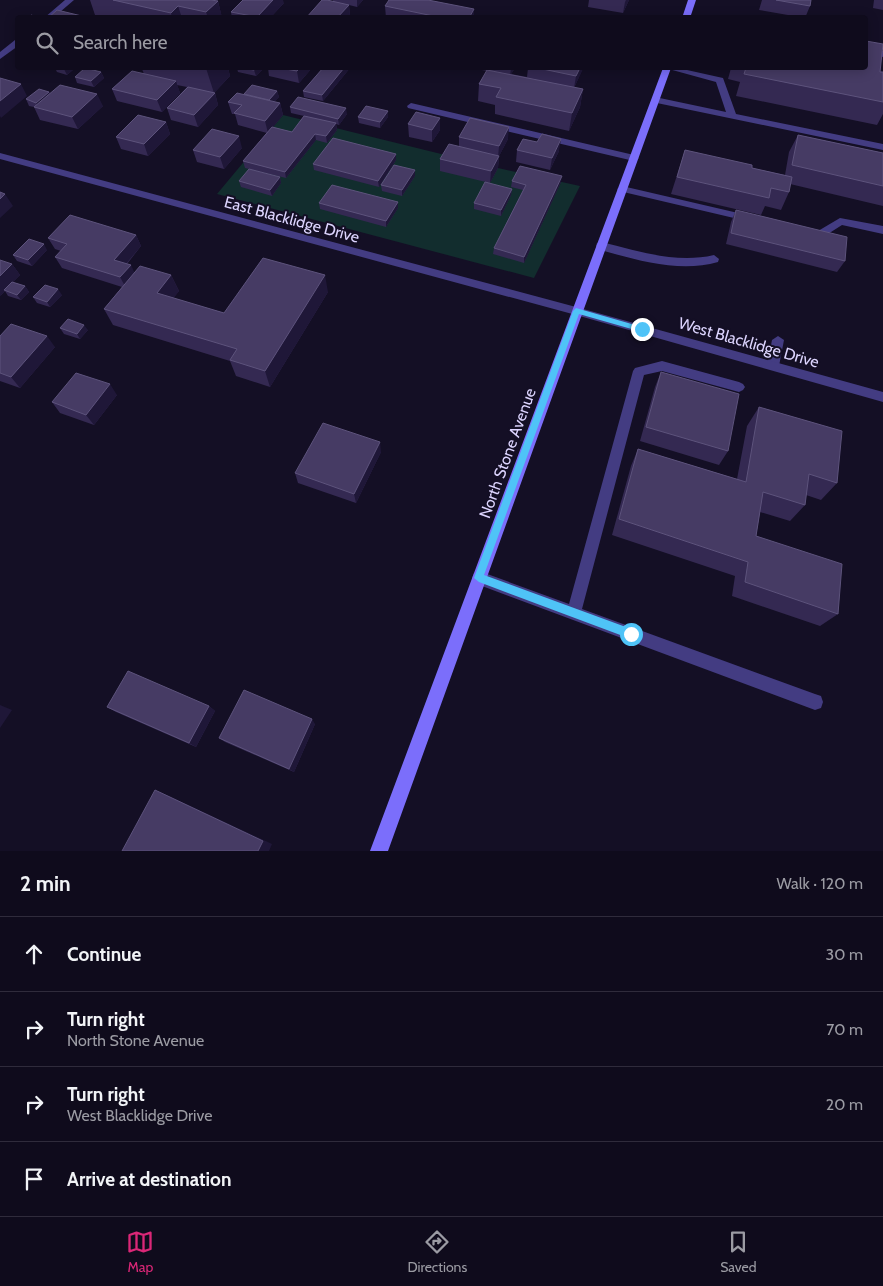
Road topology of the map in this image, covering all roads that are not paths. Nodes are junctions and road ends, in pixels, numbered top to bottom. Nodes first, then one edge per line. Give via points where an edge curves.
1 (70, 0) edge
2 (692, 0) edge
3 (52, 15) edge
4 (688, 15) edge
5 (15, 44) edge
6 (868, 51) edge
7 (883, 54) edge
8 (0, 56) edge
9 (667, 70) edge
10 (677, 70) edge
11 (655, 100) junction
12 (411, 106) dead end
13 (732, 116) junction
14 (883, 147) edge
15 (0, 156) edge
16 (634, 158) junction
17 (622, 189) junction
18 (762, 221) edge
19 (801, 230) edge
20 (883, 230) edge
21 (601, 246) junction
22 (714, 259) dead end
23 (576, 311) junction
24 (778, 340) dead end
25 (773, 366) junction
26 (739, 387) dead end
27 (883, 397) edge
28 (479, 578) junction
29 (574, 613) junction
30 (815, 702) dead end
31 (379, 851) edge

1 - 3 street
2 - 4 main road
5 - 8 street
6 - 7 street
9 - 11 main road, North Stone Avenue
10 - 13 street via 720,80
11 - 13 street
11 - 16 main road, North Stone Avenue
12 - 16 street
13 - 14 street
15 - 23 street, East Blacklidge Drive
16 - 17 main road, North Stone Avenue
17 - 18 street
17 - 21 main road, North Stone Avenue
19 - 20 street via 820,235 840,221
21 - 22 street via 675,263
21 - 23 main road, North Stone Avenue
23 - 25 street, West Blacklidge Drive
23 - 28 main road, North Stone Avenue
24 - 25 street
25 - 27 street, West Blacklidge Drive
26 - 29 street via 662,366 639,371
28 - 29 street
28 - 31 main road, North Stone Avenue
29 - 30 street

